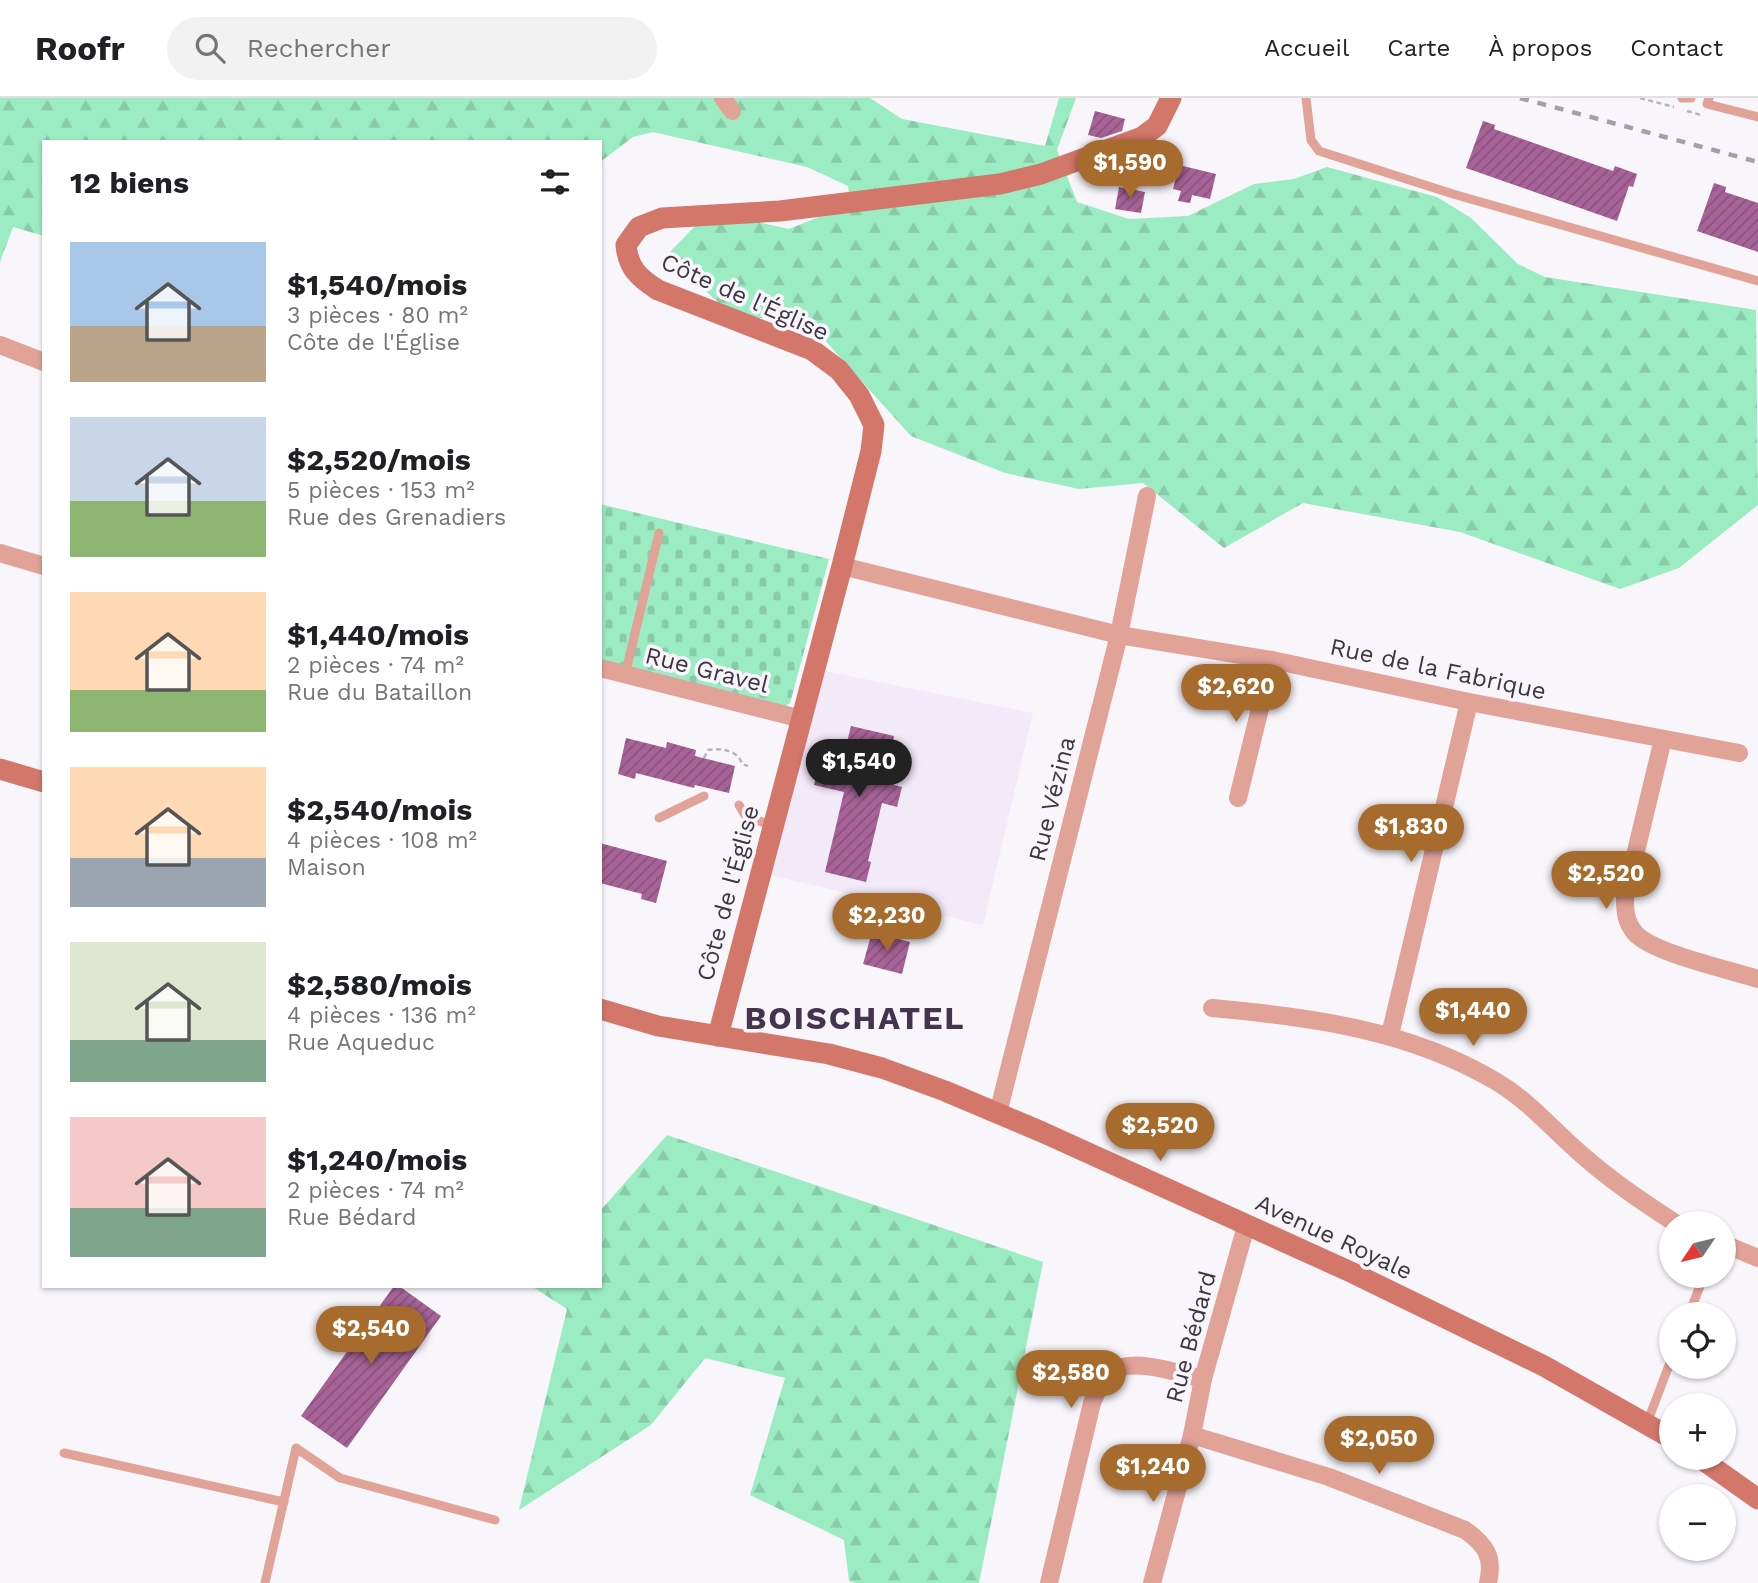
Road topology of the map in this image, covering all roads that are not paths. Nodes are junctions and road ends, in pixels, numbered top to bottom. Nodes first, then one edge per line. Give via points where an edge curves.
1 (1171, 98) edge
2 (1306, 98) edge
3 (1682, 98) edge
4 (1691, 98) edge
5 (1709, 98) edge
6 (1758, 117) edge
7 (1758, 281) edge
8 (0, 345) edge
9 (42, 361) edge
10 (1147, 496) dead end
11 (659, 533) dead end
12 (0, 553) edge
13 (42, 565) edge
14 (842, 566) junction
15 (1119, 635) junction
16 (1272, 660) junction
17 (602, 669) edge
18 (625, 675) junction
19 (1469, 702) junction
20 (802, 719) junction
21 (1663, 739) junction
22 (1739, 752) dead end
23 (0, 769) edge
24 (42, 781) edge
25 (704, 796) dead end
26 (1238, 798) dead end
27 (739, 805) dead end
28 (659, 818) dead end
29 (774, 825) junction
30 (1758, 979) edge
31 (1212, 1008) dead end
32 (602, 1010) edge
33 (1390, 1035) junction
34 (718, 1036) junction
35 (998, 1113) junction
36 (1659, 1213) edge
37 (1246, 1226) junction
38 (1736, 1249) edge
39 (1758, 1258) edge
40 (1203, 1379) junction
41 (1664, 1379) edge
42 (1647, 1423) junction
43 (1659, 1430) edge
44 (1192, 1435) junction
45 (64, 1453) dead end
46 (1717, 1470) edge
47 (1758, 1499) edge
48 (284, 1502) junction
49 (495, 1520) dead end
50 (265, 1583) edge
51 (1048, 1583) edge
52 (1152, 1583) edge
53 (1488, 1583) edge

1 - 14 street, Côte de l'Église via 1157,126 1142,137 1027,177 780,211 662,218 639,227 626,245 627,260 639,278 658,290 812,350 839,370 859,395 874,425 873,438
2 - 7 lane via 1311,140 1319,151
3 - 4 lane
5 - 6 lane via 1707,104
8 - 9 street
10 - 15 street, Rue Vézina
11 - 18 lane
12 - 13 street
14 - 15 street, Rue de la Fabrique
14 - 20 street, Côte de l'Église
15 - 16 street, Rue de la Fabrique
15 - 35 street, Rue Vézina
16 - 19 street, Rue de la Fabrique
16 - 26 street
17 - 18 street, Rue Gravel
18 - 20 street, Rue Gravel
19 - 21 street, Rue de la Fabrique
19 - 33 street
20 - 29 street, Côte de l'Église
21 - 22 street, Rue de la Fabrique
21 - 30 street via 1625,897 1625,916 1635,933 1650,945
23 - 24 street
25 - 28 lane
27 - 29 lane via 746,817
29 - 34 street, Côte de l'Église
31 - 33 street via 1289,1015
32 - 34 street, Avenue Royale via 658,1026
33 - 36 street via 1497,1082
34 - 35 street, Avenue Royale via 883,1068
35 - 37 street, Avenue Royale
37 - 40 street, Rue Bédard
37 - 42 street, Avenue Royale via 1484,1336
38 - 39 street
40 - 44 street, Rue Bédard
40 - 51 street via 1140,1365 1113,1371 1102,1383 1092,1403
41 - 42 lane
42 - 43 street, Avenue Royale
44 - 52 street, Rue Bédard
44 - 53 street via 1329,1477 1465,1530 1488,1550
45 - 48 lane
46 - 47 street
48 - 49 lane via 296,1448 340,1479
48 - 50 lane

